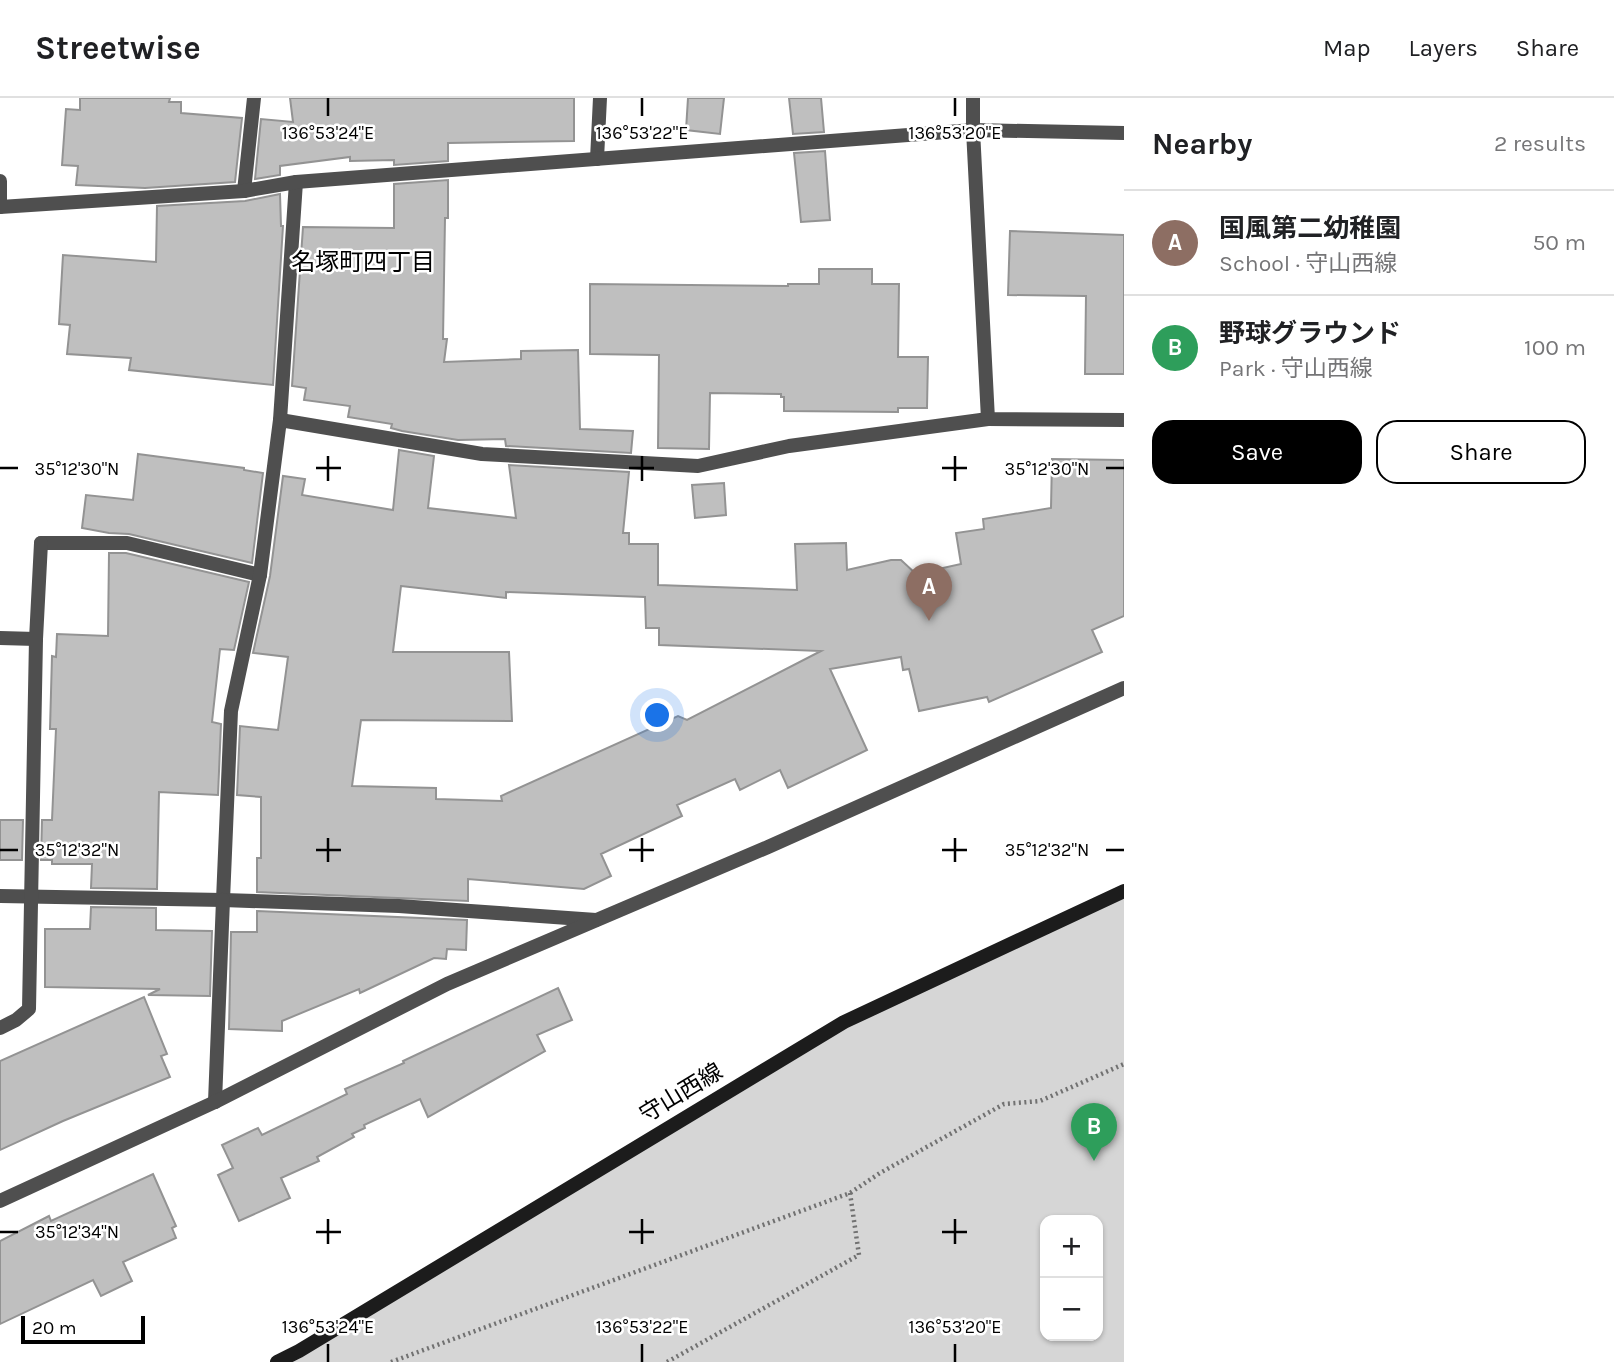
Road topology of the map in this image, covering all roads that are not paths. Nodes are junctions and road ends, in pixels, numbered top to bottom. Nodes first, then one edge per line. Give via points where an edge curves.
1 (254, 98) edge
2 (600, 98) edge
3 (972, 98) edge
4 (973, 130) junction
5 (1124, 133) edge
6 (597, 159) junction
7 (0, 181) edge
8 (296, 182) junction
9 (244, 191) junction
10 (0, 207) edge
11 (988, 419) junction
12 (280, 420) junction
13 (1124, 420) edge
14 (260, 575) junction
15 (0, 638) edge
16 (36, 639) junction
17 (1124, 688) edge
18 (1124, 891) edge
19 (0, 897) edge
20 (31, 897) junction
21 (223, 900) junction
22 (596, 920) junction
23 (0, 1028) edge
24 (215, 1102) junction
25 (0, 1202) edge
26 (276, 1362) edge

1 - 9 street
2 - 6 street
3 - 4 street
4 - 5 street
4 - 6 street
4 - 11 street
6 - 8 street
7 - 10 street
8 - 9 street
8 - 12 street
9 - 10 street
11 - 12 street via 789,446 698,466 482,454
11 - 13 street
12 - 14 street
14 - 16 street via 127,543 41,543
14 - 21 street via 231,711
15 - 16 street
16 - 20 street
17 - 22 street
18 - 26 main road, 守山西線 via 844,1022
19 - 20 street
20 - 21 street
20 - 23 street via 29,1009
21 - 22 street
21 - 24 street
22 - 24 street via 447,984
24 - 25 street

